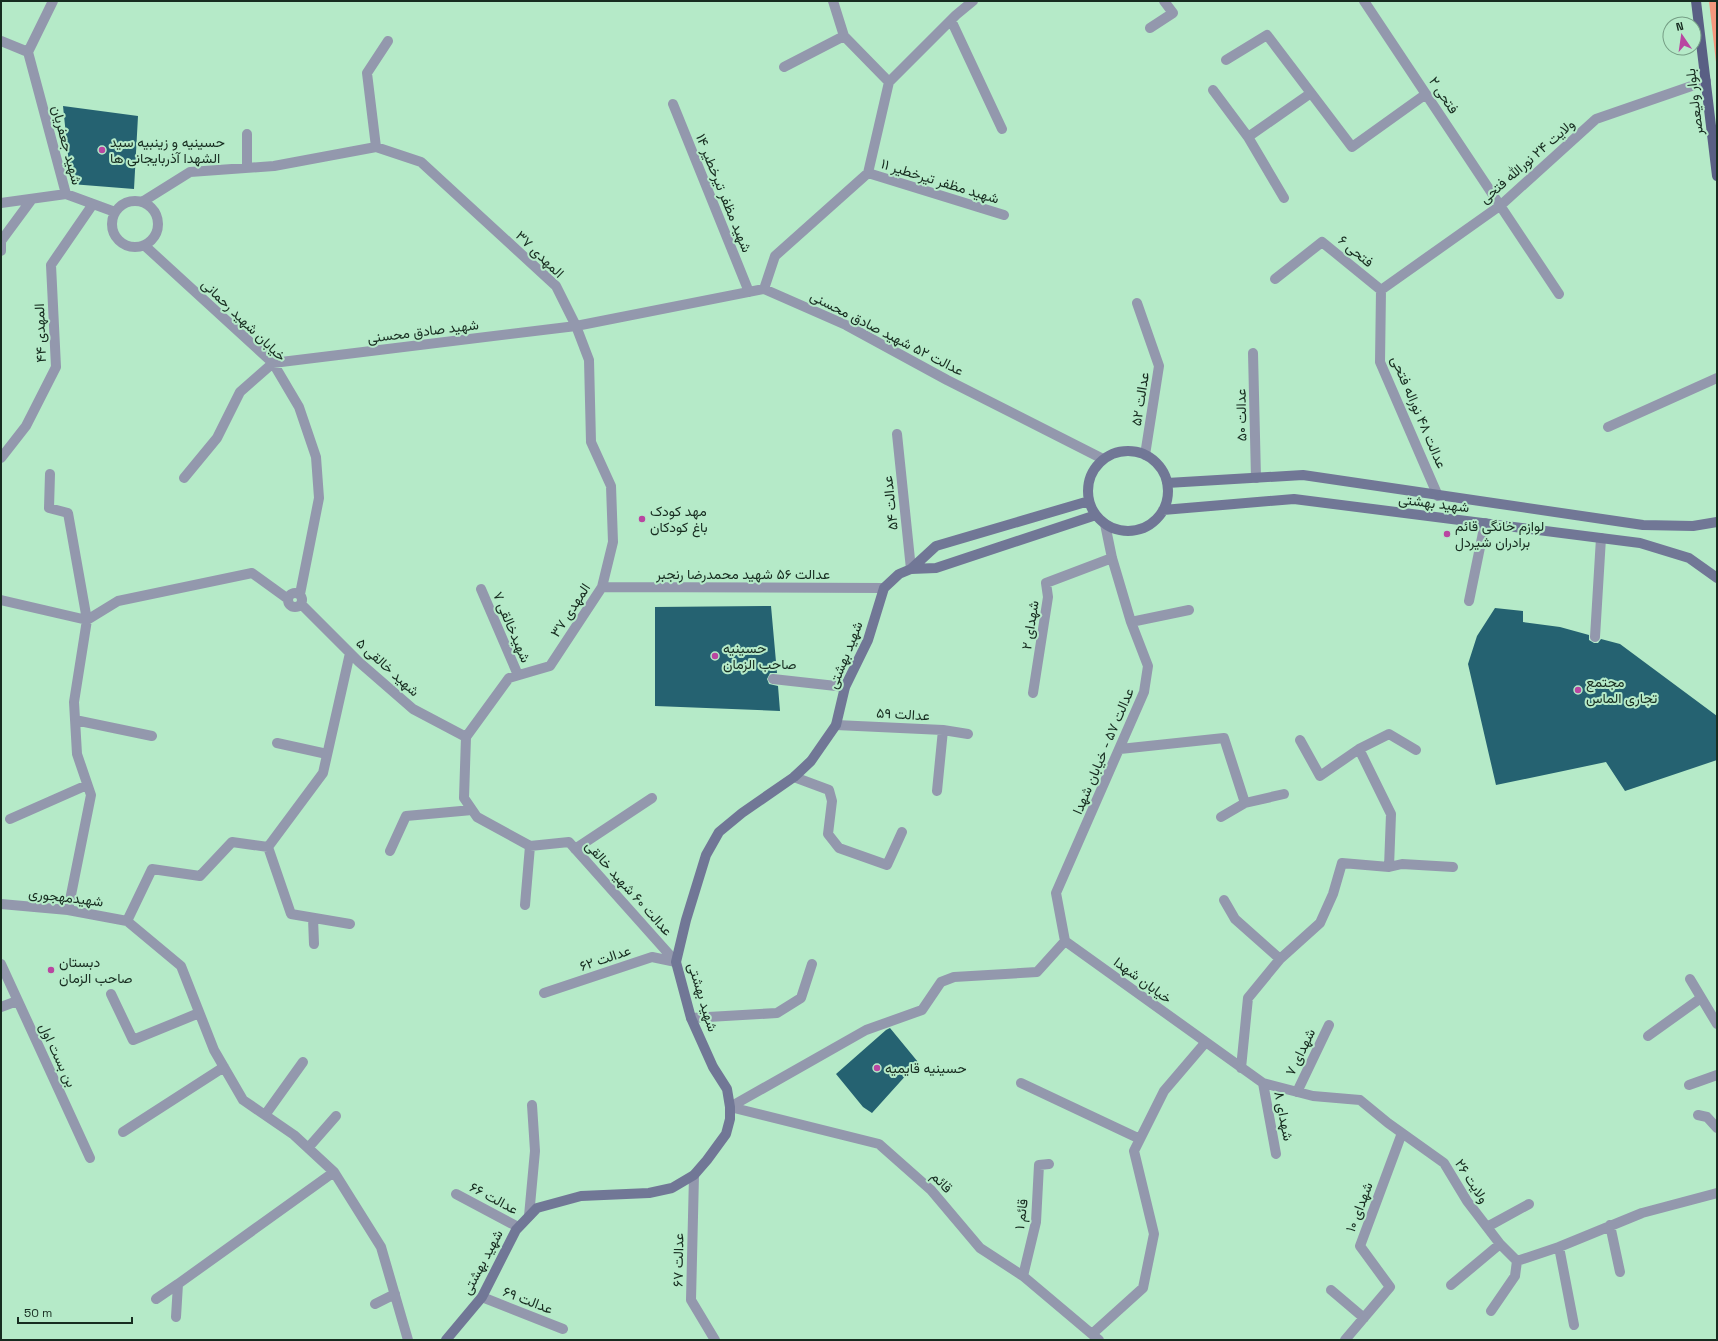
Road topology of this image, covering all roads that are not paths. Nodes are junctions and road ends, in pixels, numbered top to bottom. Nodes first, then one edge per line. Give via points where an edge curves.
1 (52, 1) edge
2 (833, 1) edge
3 (973, 1) edge
4 (1164, 1) edge
5 (1364, 1) edge
6 (1694, 3) edge
7 (951, 20) junction
8 (1150, 28) dead end
9 (844, 36) junction
10 (1, 41) edge
11 (388, 41) dead end
12 (28, 52) junction
13 (1226, 60) dead end
14 (784, 67) dead end
15 (1706, 81) junction
16 (889, 82) junction
17 (1213, 90) dead end
18 (1311, 93) junction
19 (1426, 94) junction
20 (673, 104) dead end
21 (1002, 129) dead end
22 (247, 134) dead end
23 (1248, 137) junction
24 (376, 147) junction
25 (247, 168) junction
26 (868, 173) junction
27 (1717, 176) edge
28 (66, 194) junction
29 (1284, 198) dead end
30 (32, 199) junction
31 (142, 202) junction
32 (1, 203) edge
33 (92, 204) junction
34 (1501, 205) junction
35 (115, 212) junction
36 (1004, 215) dead end
37 (144, 245) junction
38 (1, 251) edge
39 (1274, 279) dead end
40 (764, 289) junction
41 (1381, 290) junction
42 (749, 292) junction
43 (1559, 294) dead end
44 (1137, 303) dead end
45 (576, 326) junction
46 (1253, 353) dead end
47 (273, 363) junction
48 (1717, 378) edge
49 (1608, 427) dead end
50 (896, 434) dead end
51 (1145, 455) junction
52 (1, 458) edge
53 (1103, 459) junction
54 (50, 474) dead end
55 (184, 478) dead end
56 (1256, 478) junction
57 (1167, 483) junction
58 (1438, 496) junction
59 (1089, 501) junction
60 (1163, 510) junction
61 (1096, 515) junction
62 (1717, 522) edge
63 (1484, 523) junction
64 (1105, 524) junction
65 (1601, 538) junction
66 (1112, 558) junction
67 (912, 569) junction
68 (1717, 578) edge
69 (602, 587) junction
70 (884, 588) junction
71 (481, 589) dead end
72 (300, 594) junction
73 (288, 599) junction
74 (1, 600) edge
75 (1469, 601) dead end
76 (301, 604) junction
77 (1188, 610) dead end
78 (87, 620) junction
79 (1131, 622) junction
80 (1595, 637) dead end
81 (350, 653) junction
82 (518, 675) junction
83 (773, 679) dead end
84 (845, 687) junction
85 (1033, 692) dead end
86 (74, 720) junction
87 (836, 725) junction
88 (944, 730) junction
89 (968, 734) dead end
90 (152, 736) dead end
91 (466, 737) junction
92 (1300, 740) dead end
93 (277, 743) dead end
94 (1120, 749) junction
95 (1359, 749) junction
96 (1416, 750) dead end
97 (327, 754) junction
98 (794, 777) junction
99 (87, 785) junction
100 (936, 791) dead end
101 (1284, 794) dead end
102 (652, 798) dead end
103 (1246, 803) junction
104 (472, 810) junction
105 (1221, 817) dead end
106 (10, 819) dead end
107 (902, 832) dead end
108 (530, 846) junction
109 (268, 847) junction
110 (575, 849) junction
111 (390, 851) dead end
112 (1389, 867) junction
113 (1452, 867) dead end
114 (1224, 900) dead end
115 (1, 904) edge
116 (525, 905) dead end
117 (68, 910) junction
118 (313, 918) junction
119 (127, 920) junction
120 (350, 924) dead end
121 (1065, 941) junction
122 (314, 944) dead end
123 (1280, 959) junction
124 (676, 962) junction
125 (1, 964) edge
126 (812, 964) dead end
127 (1690, 979) dead end
128 (544, 993) dead end
129 (111, 994) dead end
130 (1701, 998) junction
131 (17, 1001) junction
132 (1, 1007) edge
133 (199, 1013) junction
134 (691, 1018) junction
135 (1717, 1024) edge
136 (1329, 1025) dead end
137 (1648, 1036) dead end
138 (1205, 1043) junction
139 (303, 1062) dead end
140 (224, 1067) junction
141 (1241, 1068) junction
142 (1717, 1075) edge
143 (1021, 1083) dead end
144 (1263, 1083) junction
145 (1689, 1085) dead end
146 (1297, 1092) junction
147 (532, 1105) dead end
148 (730, 1107) junction
149 (265, 1115) junction
150 (1698, 1115) dead end
151 (336, 1116) dead end
152 (1717, 1128) edge
153 (123, 1132) dead end
154 (1402, 1133) junction
155 (1140, 1139) junction
156 (308, 1148) junction
157 (1276, 1154) dead end
158 (90, 1158) dead end
159 (1049, 1164) dead end
160 (334, 1172) junction
161 (694, 1175) junction
162 (1717, 1193) edge
163 (456, 1194) dead end
164 (1529, 1204) dead end
165 (529, 1216) junction
166 (1610, 1225) junction
167 (518, 1227) junction
168 (1487, 1228) junction
169 (1500, 1244) junction
170 (1559, 1247) junction
171 (1517, 1261) junction
172 (1620, 1272) dead end
173 (1023, 1276) junction
174 (178, 1284) junction
175 (1451, 1285) dead end
176 (1331, 1290) dead end
177 (395, 1294) junction
178 (482, 1297) junction
179 (156, 1299) dead end
180 (375, 1304) dead end
181 (1491, 1312) dead end
182 (176, 1317) dead end
183 (1364, 1318) junction
184 (1574, 1325) dead end
185 (563, 1329) dead end
186 (1096, 1337) edge
187 (408, 1340) edge
188 (446, 1340) edge
189 (714, 1340) edge
190 (1345, 1340) edge

1 - 12 street
2 - 9 street
3 - 7 street
4 - 8 street via 1173,14
5 - 19 street, فتحی ۲
6 - 15 main road, بلوار ولیعصر
7 - 16 street
7 - 21 street
9 - 14 street
9 - 16 street
10 - 12 street
11 - 24 street via 367,73
12 - 28 street, شهید جعفریان
13 - 18 street via 1267,35
15 - 27 main road, بلوار ولیعصر
15 - 34 street, ولایت ۲۴ نورالله فتحی via 1596,119
16 - 26 street
17 - 23 street
18 - 19 street via 1352,147
18 - 23 street
19 - 34 street, فتحی ۲
20 - 42 street, شهید مظفر تیرخطیر ۱۴
22 - 25 street
23 - 29 street
24 - 25 street, المهدی ۳۷ via 274,166
24 - 45 street, المهدی ۳۷ via 421,162 556,286
25 - 31 street, المهدی ۳۷ via 190,172
26 - 36 street, شهید مظفر تیرخطیر ۱۱
26 - 40 street via 775,256
28 - 30 street
28 - 33 street, شهید جعفریان
30 - 32 street
30 - 38 street via 1,242
31 - 35 street via 127,202
31 - 37 street via 153,210 158,222 154,236
33 - 35 street, شهید جعفریان
33 - 52 street, المهدی ۴۴ via 51,265 56,367 26,426
34 - 41 street, ولایت ۲۴ نورالله فتحی
34 - 43 street, فتحی ۲
35 - 37 street via 112,226 117,239 130,246
37 - 47 street, خیابان شهید رحمانی
39 - 41 street, فتحی ۶ via 1322,242
40 - 42 street
40 - 53 street, عدالت ۵۲ شهید صادق محسنی via 846,325 947,380
41 - 58 street, عدالت ۴۸ نوراله فتحی via 1380,362
42 - 45 street
44 - 51 street, عدالت ۵۲ via 1159,366
45 - 47 street, شهید صادق محسنی
45 - 69 street, المهدی ۳۷ via 589,360 591,442 611,486 613,542
46 - 56 street, عدالت ۵۰
47 - 55 street via 240,392 217,438
47 - 72 street, خیابان شهید رحمانی via 300,407 316,457 319,498
48 - 49 street
50 - 67 street, عدالت ۵۴
51 - 53 main road via 1135,451 1124,451 1113,453
51 - 57 main road via 1155,461 1163,471
53 - 59 main road via 1093,470 1090,478
54 - 78 street via 49,508 68,513
56 - 57 main road, شهید بهشتی
56 - 58 main road, شهید بهشتی via 1303,475
57 - 60 main road via 1168,497
58 - 62 main road, شهید بهشتی via 1644,525 1693,526
59 - 61 main road
59 - 67 main road, شهید بهشتی via 936,546
60 - 63 main road, شهید بهشتی via 1294,499
60 - 64 main road via 1144,528 1117,530
61 - 64 main road
61 - 67 main road, شهید بهشتی via 936,568
63 - 65 main road, شهید بهشتی
63 - 75 street
64 - 66 street, عدالت ۵۷ - خیابان شهدا
65 - 68 main road, شهید بهشتی via 1640,543 1689,558
65 - 80 street
66 - 79 street, عدالت ۵۷ - خیابان شهدا
66 - 85 street, شهدای ۲ via 1046,583 1048,597
67 - 70 main road, شهید بهشتی via 899,574
69 - 70 street, عدالت ۵۶ شهید محمدرضا رنجبر
69 - 82 street, المهدی ۳۷ via 550,666
70 - 84 main road, شهید بهشتی via 868,640
71 - 82 street, شهیدخالقی ۷
72 - 73 street via 292,593
72 - 76 street
73 - 76 street via 288,603 294,607
73 - 78 street via 252,573 118,601
74 - 78 street
76 - 81 street, شهید خالقی ۵
77 - 79 street
78 - 86 street via 74,702
79 - 94 street, عدالت ۵۷ - خیابان شهدا via 1148,666 1144,692
81 - 91 street, شهید خالقی ۵ via 412,708
81 - 97 street
82 - 91 street via 509,678
83 - 84 street
84 - 87 main road, شهید بهشتی
86 - 90 street
86 - 99 street via 76,754
87 - 88 street, عدالت ۵۹
87 - 98 main road, شهید بهشتی via 811,762
88 - 89 street, عدالت ۵۹
88 - 100 street
91 - 104 street via 464,798
92 - 95 street via 1320,776
93 - 97 street
94 - 103 street via 1224,738
94 - 121 street, عدالت ۵۷ - خیابان شهدا via 1056,893
95 - 96 street via 1389,734
95 - 112 street via 1391,814
97 - 109 street via 323,773
98 - 107 street via 829,790 832,801 828,834 839,848 887,865
98 - 124 main road, شهید بهشتی via 719,832 706,855 691,900
99 - 106 street
99 - 117 street via 90,795
101 - 103 street
102 - 110 street
103 - 105 street
104 - 108 street via 477,817
104 - 111 street via 406,816
108 - 110 street, عدالت ۶۰ شهید خالقی via 569,842
108 - 116 street
109 - 118 street via 291,914
109 - 119 street via 232,842 200,876 152,869
110 - 124 street, عدالت ۶۰ شهید خالقی
112 - 113 street via 1402,864
112 - 123 street via 1342,863 1333,894 1320,923
114 - 123 street via 1235,919
115 - 117 street, شهیدمهجوری
117 - 119 street, شهیدمهجوری
118 - 120 street
118 - 122 street
119 - 133 street via 181,966
121 - 138 street, خیابان شهدا
121 - 148 street via 1037,972 954,977 941,982 922,1010 866,1030
123 - 141 street via 1248,998
124 - 128 street, عدالت ۶۲ via 652,957
124 - 134 main road, شهید بهشتی
125 - 131 street, بن بست اول
126 - 134 street via 801,998 777,1014
127 - 130 street
129 - 133 street via 133,1040
130 - 135 street
130 - 137 street
131 - 132 street
131 - 158 street, بن بست اول
133 - 140 street
134 - 148 main road, شهید بهشتی via 713,1067 727,1089
136 - 146 street, شهدای ۷
138 - 141 street, ولایت ۲۶
138 - 155 street via 1164,1091
139 - 149 street
140 - 149 street via 242,1100
140 - 153 street
141 - 144 street, ولایت ۲۶
142 - 145 street
143 - 155 street
144 - 146 street, ولایت ۲۶
144 - 157 street, شهدای ۸
146 - 154 street, ولایت ۲۶ via 1360,1100
147 - 165 street via 535,1151
148 - 161 main road, شهید بهشتی via 726,1134
148 - 173 street, قائم via 879,1144 932,1190 980,1248
149 - 156 street
150 - 152 street via 1707,1117
151 - 156 street
154 - 168 street, ولایت ۲۶ via 1444,1163
154 - 183 street, شهدای ۱۰ via 1360,1246 1390,1287
155 - 186 street via 1134,1151 1154,1234 1143,1288
156 - 160 street
159 - 173 street, قائم ۱ via 1039,1165 1036,1222
160 - 174 street
160 - 177 street via 381,1247
161 - 165 main road, شهید بهشتی via 672,1188 581,1196 537,1208
161 - 189 street, عدالت ۶۷ via 691,1300
162 - 166 street via 1642,1213
163 - 167 street, عدالت ۶۶
164 - 168 street
165 - 167 main road, شهید بهشتی
166 - 170 street
166 - 172 street
167 - 178 main road, شهید بهشتی
168 - 169 street, ولایت ۲۶
169 - 171 street, ولایت ۲۶
169 - 175 street
170 - 171 street
170 - 184 street
171 - 181 street via 1515,1276
173 - 186 street, قائم
174 - 179 street
174 - 182 street
176 - 183 street
177 - 180 street
177 - 187 street
178 - 185 street, عدالت ۶۹
178 - 188 main road, شهید بهشتی
183 - 190 street, شهدای ۱۰

